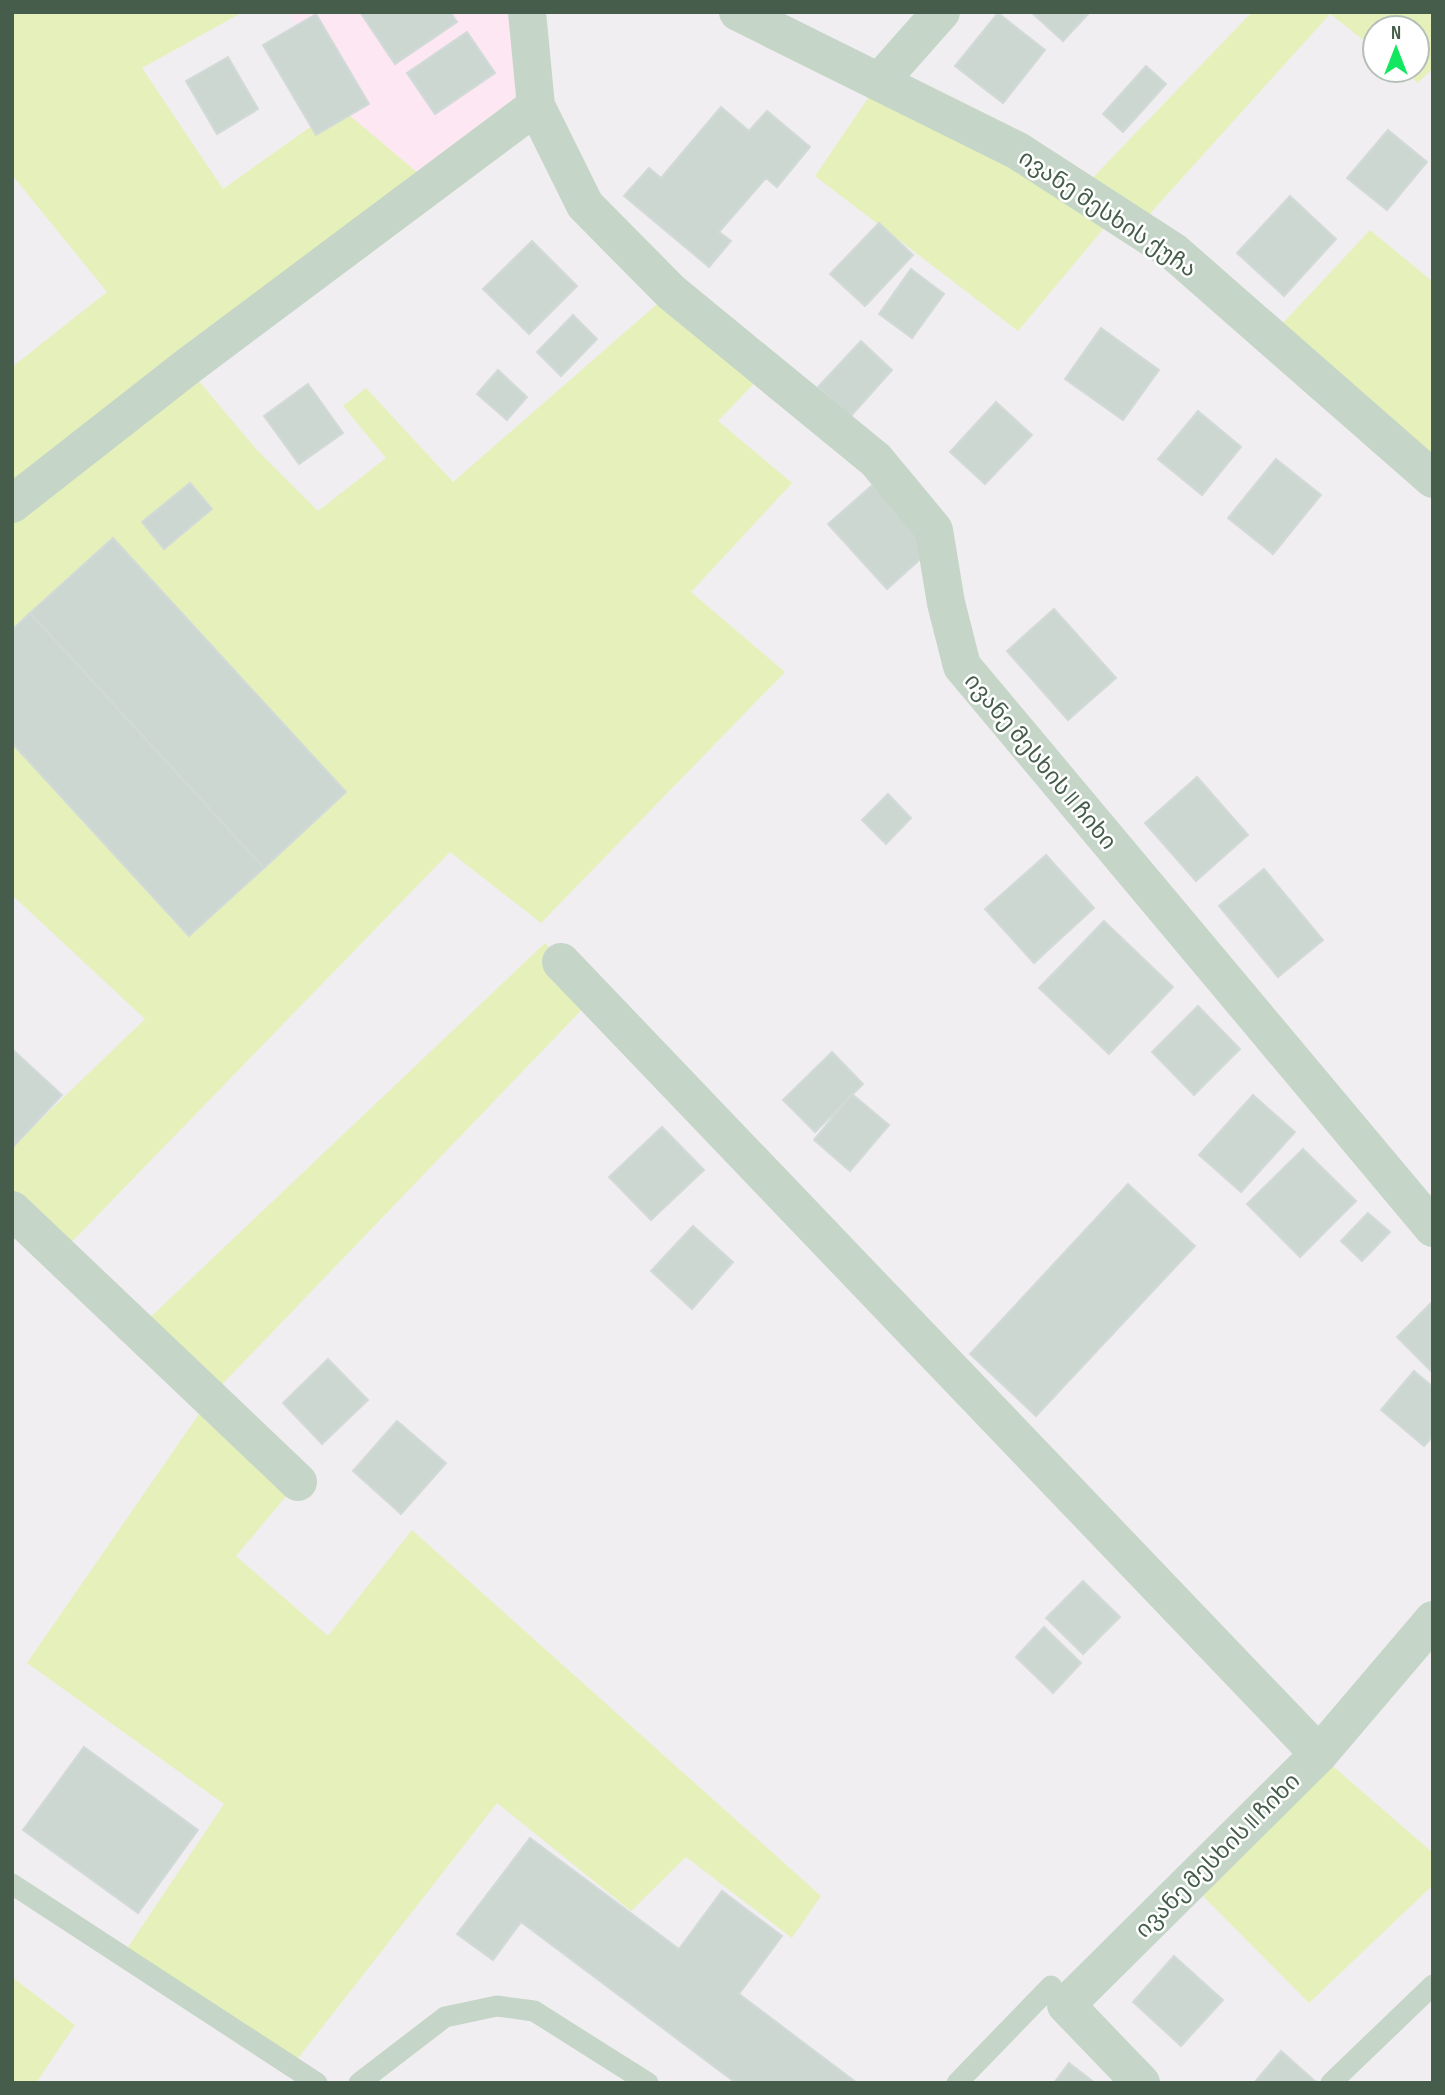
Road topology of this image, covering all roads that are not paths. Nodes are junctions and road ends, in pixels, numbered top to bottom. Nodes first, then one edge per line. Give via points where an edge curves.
1 (527, 12) edge
2 (738, 12) edge
3 (941, 12) edge
4 (878, 82) junction
5 (536, 106) junction
6 (1433, 479) edge
7 (12, 504) edge
8 (561, 961) dead end
9 (12, 1210) edge
10 (1433, 1228) edge
11 (298, 1482) dead end
12 (1433, 1619) edge
13 (1319, 1754) junction
14 (12, 1884) edge
15 (1433, 1985) edge
16 (1066, 2005) junction
17 (317, 2083) edge
18 (359, 2083) edge
19 (648, 2083) edge
20 (957, 2083) edge
21 (1141, 2083) edge
22 (1331, 2083) edge

1 - 5 street, ივანე მესხის II ჩიხი
2 - 4 street, ივანე მესხის ქუჩა
3 - 4 street
4 - 6 street, ივანე მესხის ქუჩა via 1018,151 1174,252
5 - 7 street
5 - 10 street, ივანე მესხის II ჩიხი via 585,205 671,292 876,460 934,530 962,666
8 - 13 street
9 - 11 street
12 - 13 street, ივანე მესხის II ჩიხი
13 - 16 street, ივანე მესხის II ჩიხი
14 - 17 lane
15 - 22 lane
16 - 20 lane via 1051,1986
16 - 21 street
18 - 19 lane via 444,2017 497,2006 534,2011

